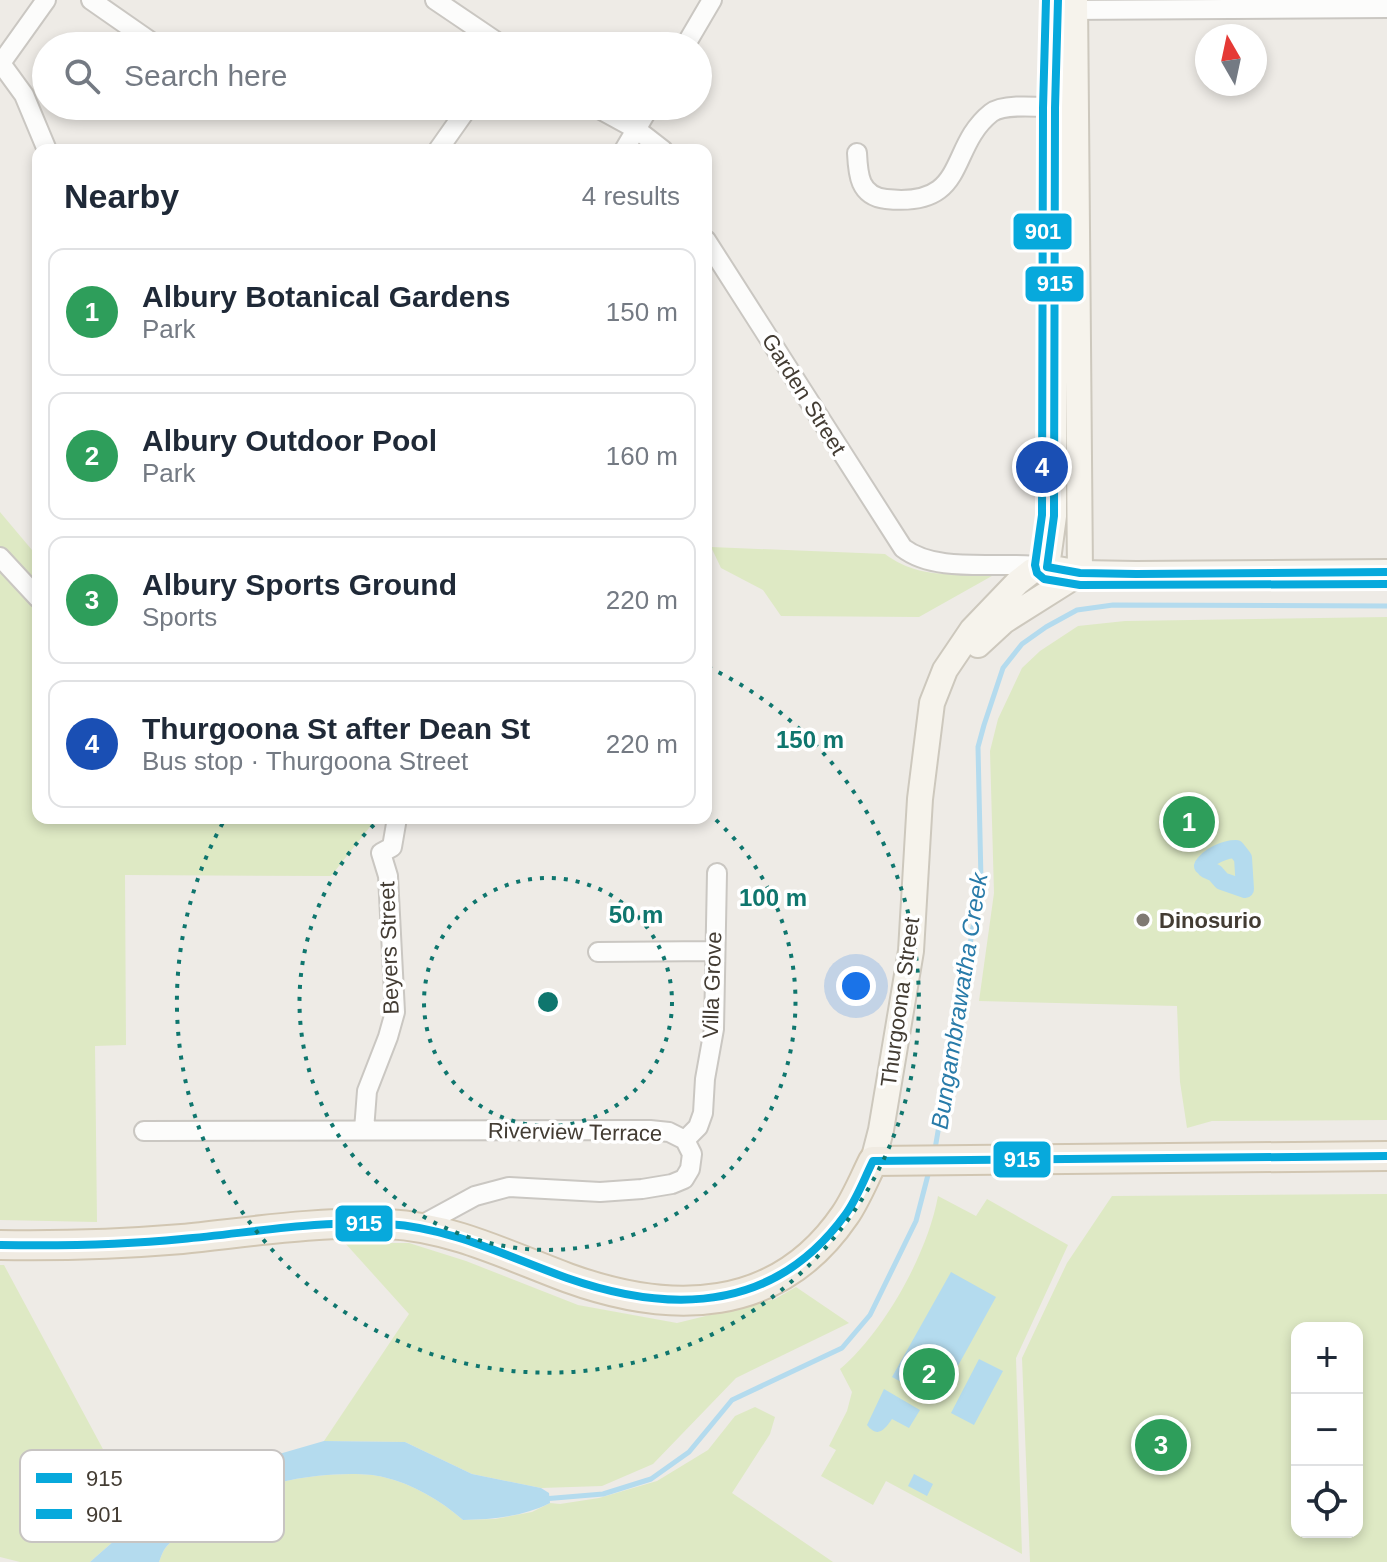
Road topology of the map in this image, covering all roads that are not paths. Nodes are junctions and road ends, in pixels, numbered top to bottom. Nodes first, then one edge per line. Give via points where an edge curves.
1 (46, 0) edge
2 (91, 0) edge
3 (435, 0) edge
4 (712, 0) edge
5 (1067, 5) edge
6 (1387, 8) edge
7 (137, 32) edge
8 (482, 32) edge
9 (693, 32) edge
10 (0, 62) edge
11 (1065, 108) junction
12 (32, 114) edge
13 (34, 120) edge
14 (459, 120) edge
15 (608, 120) edge
16 (643, 120) edge
17 (632, 143) edge
18 (44, 144) edge
19 (442, 144) edge
20 (857, 153) dead end
21 (712, 251) edge
22 (1079, 414) junction
23 (1054, 415) junction
24 (0, 557) edge
25 (1047, 567) junction
26 (1387, 572) edge
27 (1080, 573) junction
28 (32, 592) edge
29 (926, 745) junction
30 (396, 824) edge
31 (717, 873) dead end
32 (714, 951) junction
33 (598, 952) dead end
34 (364, 1130) junction
35 (144, 1131) dead end
36 (685, 1140) junction
37 (1387, 1156) edge
38 (873, 1161) junction
39 (418, 1227) junction
40 (0, 1245) edge

1 - 10 street
2 - 7 street
3 - 8 street
4 - 9 street
5 - 6 street
5 - 11 main road
10 - 12 street
11 - 20 street via 1006,107 992,112 947,181 930,196 888,200 870,194 858,177
11 - 22 main road
11 - 23 main road
13 - 18 street
14 - 19 street
15 - 17 street
16 - 17 street
21 - 25 street, Garden Street via 903,548 930,563
22 - 23 main road
22 - 27 main road
23 - 25 main road via 1054,516
24 - 28 street
25 - 27 main road
25 - 29 main road, Thurgoona Street via 1032,571 1007,592 960,646 934,695
26 - 27 main road
27 - 29 main road, Thurgoona Street via 1014,613 980,642 949,688
29 - 38 main road, Thurgoona Street via 911,951
30 - 34 street, Beyers Street via 392,847 381,853 388,876 395,1012 367,1091
31 - 32 street, Villa Grove
32 - 33 street
32 - 36 street, Villa Grove via 714,1029 703,1113
34 - 35 street, Riverview Terrace
34 - 36 street, Riverview Terrace via 650,1130
36 - 39 street, Riverview Terrace via 692,1154 690,1169 672,1184 600,1192 509,1187 475,1196
37 - 38 main road
38 - 39 main road via 846,1215 807,1257 756,1288 698,1302 632,1297
39 - 40 main road via 336,1224 131,1243

